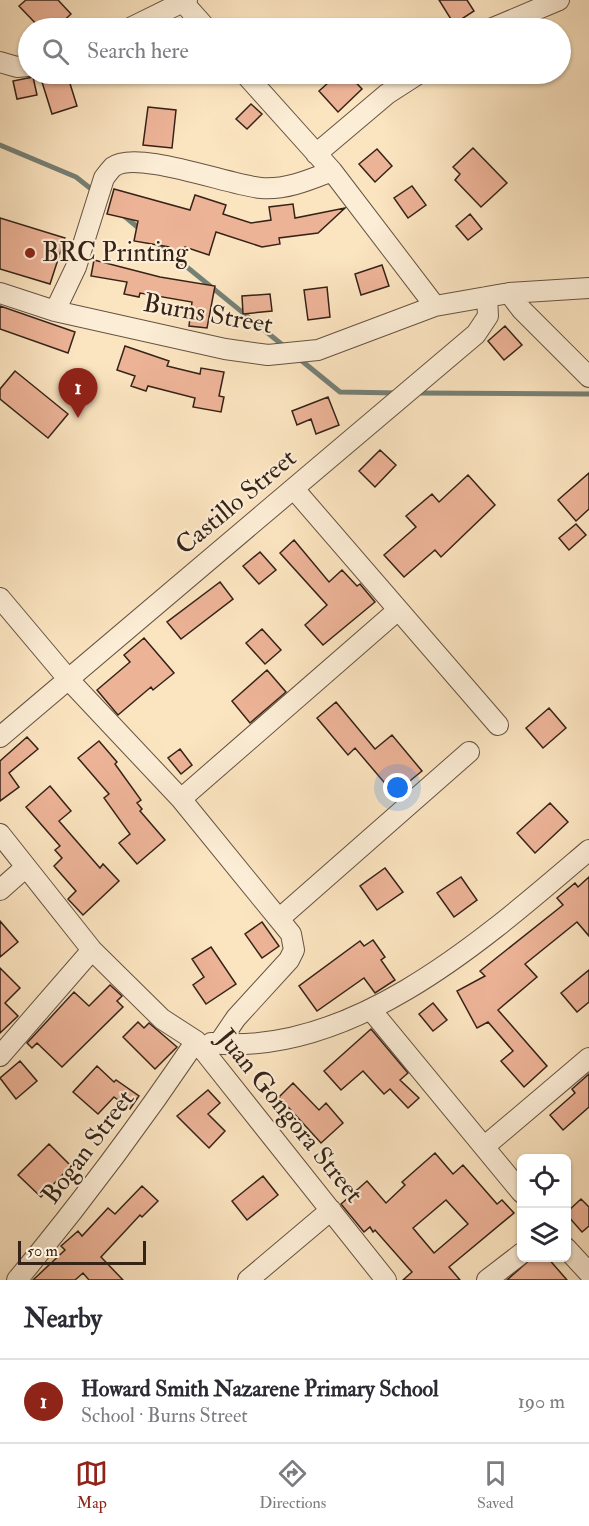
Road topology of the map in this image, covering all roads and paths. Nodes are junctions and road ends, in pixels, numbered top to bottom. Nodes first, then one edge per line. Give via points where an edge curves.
1 (559, 0) edge
2 (183, 1) edge
3 (150, 18) edge
4 (197, 18) edge
5 (517, 18) edge
6 (0, 62) edge
7 (18, 67) edge
8 (254, 84) edge
9 (402, 84) edge
10 (316, 154) junction
11 (332, 171) junction
12 (589, 288) edge
13 (0, 293) edge
14 (509, 293) junction
15 (487, 297) junction
16 (435, 306) junction
17 (55, 311) junction
18 (589, 378) edge
19 (294, 489) junction
20 (0, 598) edge
21 (398, 610) junction
22 (69, 680) junction
23 (498, 725) dead end
24 (0, 737) edge
25 (470, 752) dead end
26 (181, 799) junction
27 (0, 834) edge
28 (589, 850) edge
29 (26, 867) junction
30 (0, 890) edge
31 (280, 918) junction
32 (92, 950) junction
33 (371, 1010) junction
34 (196, 1041) junction
35 (219, 1044) junction
36 (0, 1056) edge
37 (589, 1058) edge
38 (485, 1146) junction
39 (517, 1187) edge
40 (331, 1210) junction
41 (571, 1252) edge
42 (517, 1257) edge
43 (587, 1267) edge
44 (17, 1280) edge
45 (248, 1280) edge
46 (386, 1280) edge
47 (487, 1280) edge

1 - 5 street
2 - 3 street
2 - 4 street
6 - 7 street
8 - 10 street
9 - 10 street
10 - 11 street
11 - 16 street
11 - 17 street via 281,188 260,188 193,171 128,162 114,166 104,178 76,267
12 - 14 street, Burns Street
13 - 17 street, Burns Street
14 - 15 street, Burns Street
14 - 18 street
15 - 16 street, Burns Street
15 - 19 street, Castillo Street via 488,316 476,334
16 - 17 street, Burns Street via 351,339 294,355 225,349
19 - 21 street
19 - 22 street, Castillo Street
20 - 22 street
21 - 23 street
21 - 26 street
22 - 24 street, Castillo Street
22 - 26 street
25 - 31 street
26 - 31 street
27 - 29 street, Juan Gongora Street
28 - 33 street via 456,956
29 - 30 street
29 - 32 street, Juan Gongora Street
31 - 35 street via 294,950
32 - 34 street, Juan Gongora Street via 162,1019
32 - 36 street
33 - 35 street via 317,1030 272,1040
33 - 38 street
34 - 35 street
34 - 40 street, Juan Gongora Street
34 - 44 street, Bogan Street via 82,1201
37 - 38 street
38 - 39 street
40 - 45 street
40 - 46 street, Juan Gongora Street
41 - 43 street
42 - 47 street

